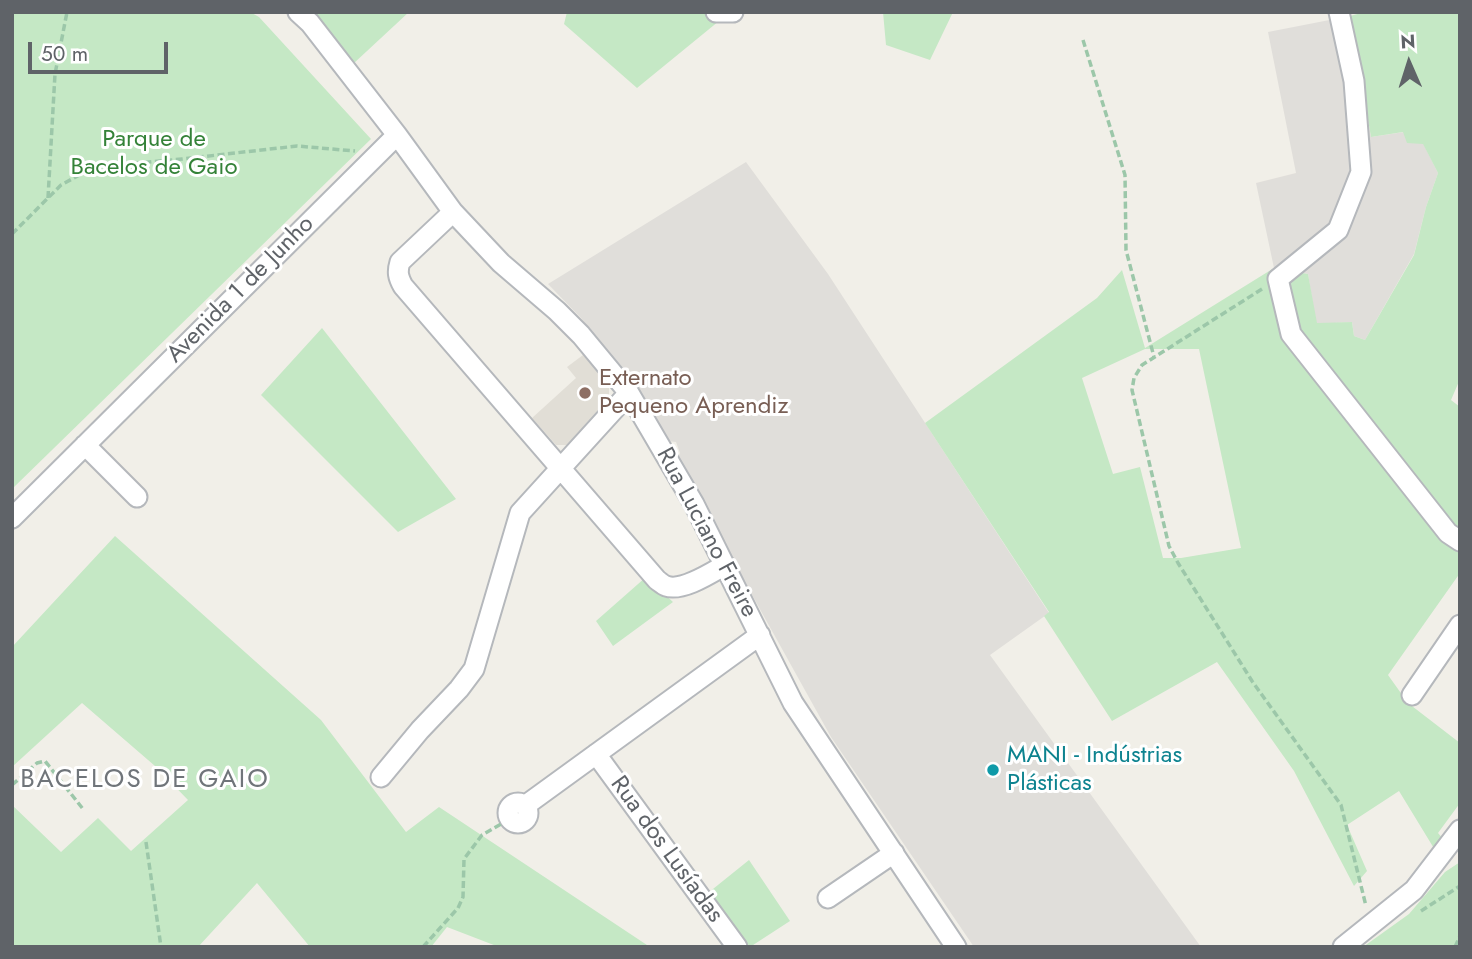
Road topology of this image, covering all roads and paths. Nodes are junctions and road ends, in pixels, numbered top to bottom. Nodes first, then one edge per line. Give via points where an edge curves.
1 (67, 12) edge
2 (298, 12) edge
3 (716, 12) edge
4 (733, 12) edge
5 (1339, 12) edge
6 (1083, 40) dead end
7 (397, 135) junction
8 (373, 160) junction
9 (48, 198) junction
10 (453, 212) junction
11 (12, 234) edge
12 (1278, 279) junction
13 (1154, 358) junction
14 (629, 393) junction
15 (85, 445) junction
16 (561, 467) junction
17 (137, 497) dead end
18 (12, 518) edge
19 (1460, 541) edge
20 (725, 565) junction
21 (1460, 625) edge
22 (760, 635) junction
23 (1412, 695) dead end
24 (596, 754) junction
25 (382, 777) dead end
26 (12, 785) edge
27 (83, 809) dead end
28 (510, 818) joint
29 (1460, 830) edge
30 (146, 842) dead end
31 (894, 853) junction
32 (828, 898) dead end
33 (1370, 925) junction
34 (1460, 936) edge
35 (948, 944) edge
36 (161, 947) edge
37 (423, 947) edge
38 (737, 947) edge
39 (1343, 947) edge
40 (1455, 947) edge

1 - 9 path via 55,74
2 - 7 street, Rua Luciano Freire
3 - 4 street
5 - 12 street via 1354,80 1361,172 1338,230
6 - 13 path via 1125,175 1126,250
7 - 8 street, Avenida 1 de Junho
7 - 10 street, Rua Luciano Freire
8 - 9 path via 359,151 297,146 94,167 61,185
8 - 15 street, Avenida 1 de Junho
9 - 11 path
10 - 14 street, Rua Luciano Freire via 581,335
10 - 16 street via 400,262 398,277
12 - 13 path
12 - 19 street via 1291,334 1448,533
13 - 33 path via 1142,365 1132,390 1169,546 1252,681 1341,804
14 - 16 street
14 - 20 street, Rua Luciano Freire
15 - 17 street
15 - 18 street, Avenida 1 de Junho
16 - 20 street via 667,587 695,582
16 - 25 street via 520,513 474,669
20 - 22 street, Rua Luciano Freire
21 - 23 street
22 - 24 street, Rua dos Lusíadas
22 - 31 street, Rua Luciano Freire via 793,703
24 - 28 street, Rua dos Lusíadas via 526,805 525,821 515,823
24 - 38 street, Rua dos Lusíadas
26 - 27 path via 37,763 46,761
28 - 37 path via 482,835 464,859 463,897 458,908
29 - 33 street via 1414,890
30 - 36 path
31 - 32 street
31 - 35 street, Rua Luciano Freire
33 - 39 street
34 - 40 path

